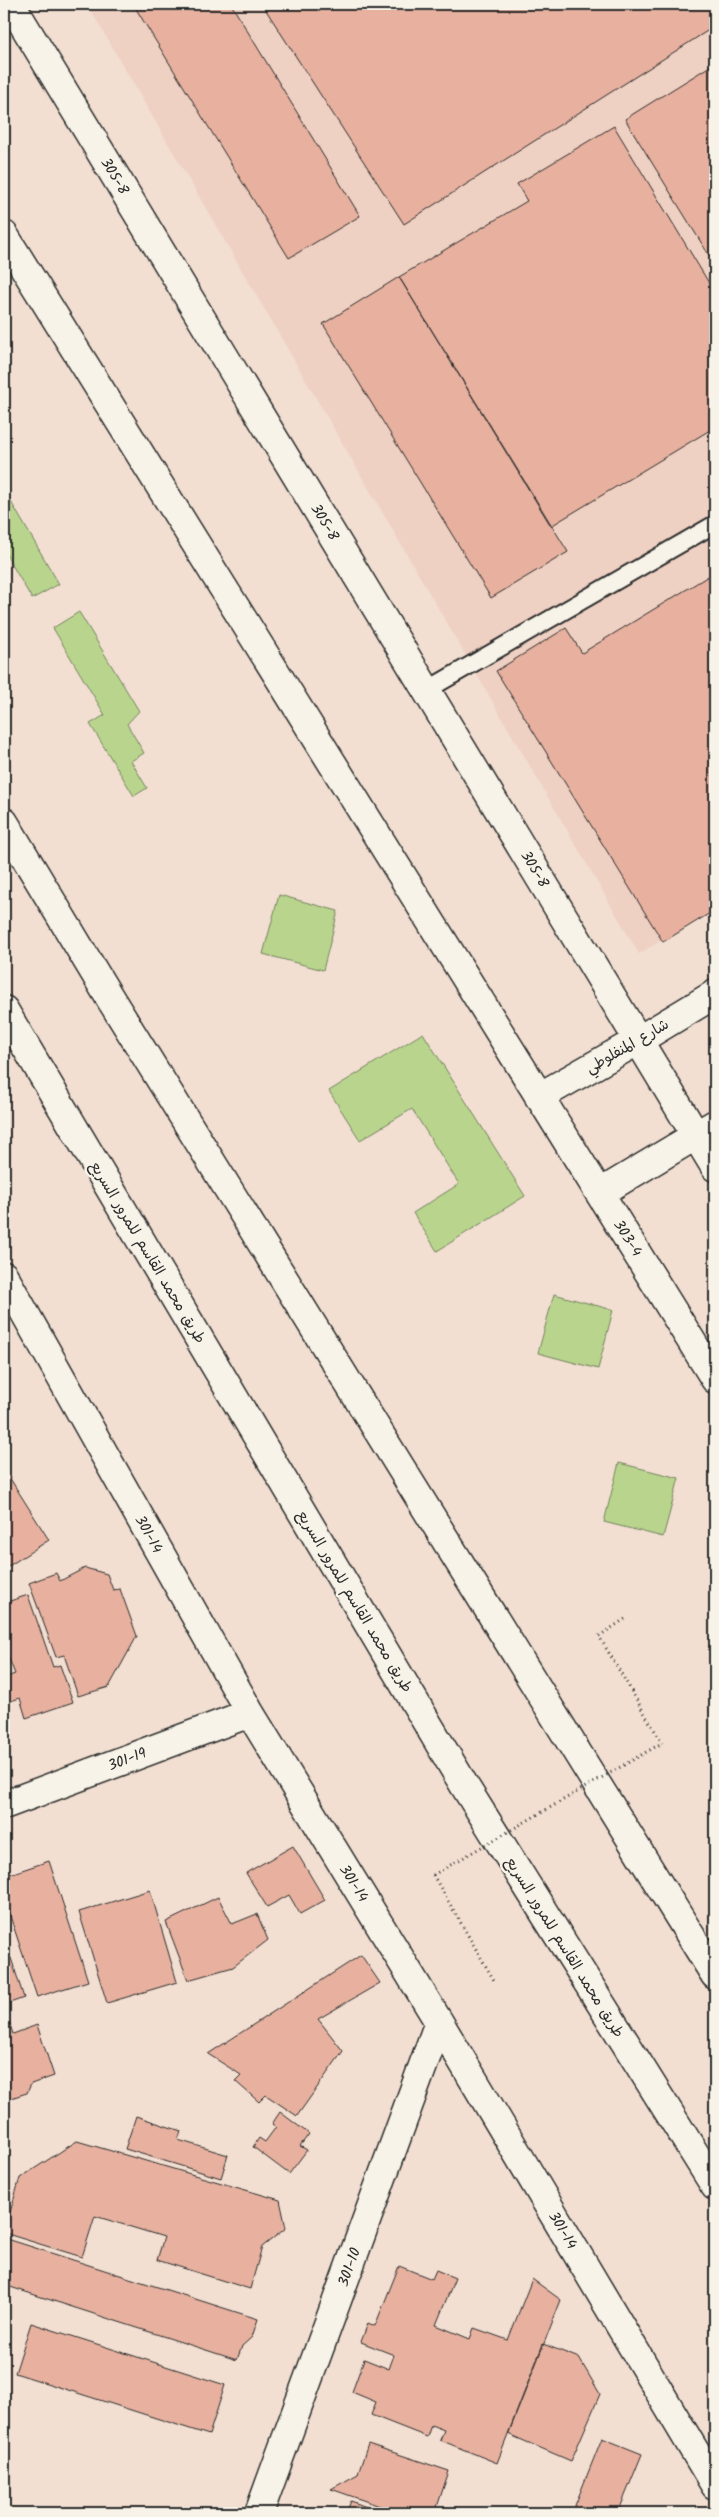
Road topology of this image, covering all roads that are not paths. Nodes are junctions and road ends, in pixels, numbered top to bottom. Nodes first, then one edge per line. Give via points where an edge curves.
1 (11, 4) edge
2 (4, 235) edge
3 (715, 524) edge
4 (427, 690) junction
5 (4, 822) edge
6 (715, 994) edge
7 (4, 1010) edge
8 (639, 1040) junction
9 (538, 1097) junction
10 (706, 1130) edge
11 (715, 1167) edge
12 (600, 1193) junction
13 (4, 1276) edge
14 (715, 1379) edge
15 (250, 1713) junction
16 (4, 1805) edge
17 (715, 1975) edge
18 (439, 2022) junction
19 (715, 2186) edge
20 (715, 2485) edge
21 (259, 2513) edge

1 - 4 main road, 305-8
2 - 9 main road
3 - 4 lane
4 - 8 main road, 305-8
5 - 17 main road
6 - 8 main road, شارع المنفلوطي
7 - 19 main road, طريق محمد القاسم للمرور السريع via 464,1785
8 - 9 main road, شارع المنفلوطي
8 - 10 main road
9 - 12 main road, 303-4
10 - 11 main road
10 - 12 main road
12 - 14 main road, 303-4
13 - 15 main road, 301-14
15 - 16 main road, 301-19
15 - 18 main road, 301-14
18 - 20 main road, 301-14
18 - 21 main road, 301-10

